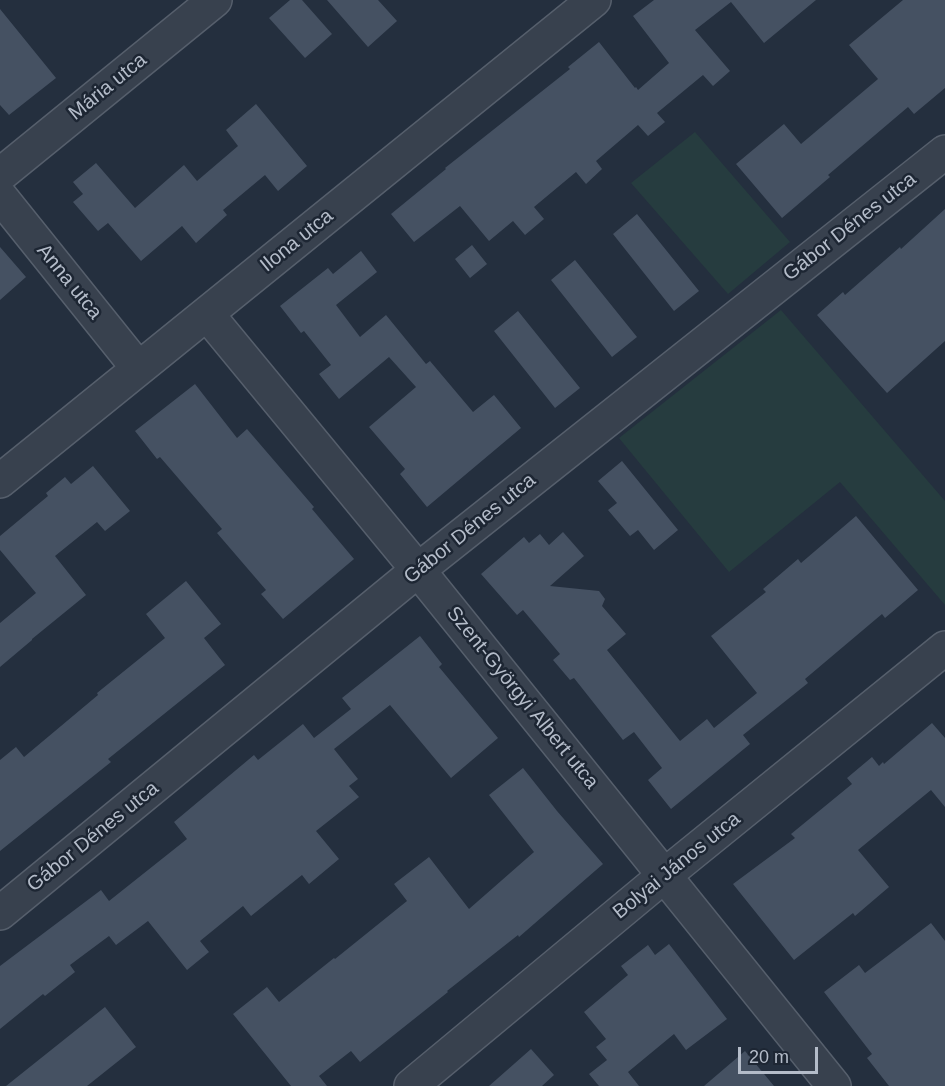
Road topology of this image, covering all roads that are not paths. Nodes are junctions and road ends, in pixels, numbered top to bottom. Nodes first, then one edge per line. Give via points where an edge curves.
1 (215, 0) edge
2 (594, 0) edge
3 (945, 152) edge
4 (0, 175) edge
5 (0, 196) edge
6 (207, 314) junction
7 (138, 368) junction
8 (0, 480) edge
9 (418, 570) junction
10 (945, 648) edge
11 (665, 875) junction
12 (0, 914) edge
13 (411, 1086) edge
14 (834, 1086) edge

1 - 4 street, Mária utca
2 - 6 street, Ilona utca
3 - 9 street, Gábor Dénes utca
5 - 7 street, Anna utca
6 - 7 street, Ilona utca
6 - 9 street, Szent-Györgyi Albert utca
7 - 8 street, Ilona utca
9 - 11 street, Szent-Györgyi Albert utca
9 - 12 street, Gábor Dénes utca
10 - 11 street, Bolyai János utca
11 - 13 street, Bolyai János utca
11 - 14 street, Szent-Györgyi Albert utca

